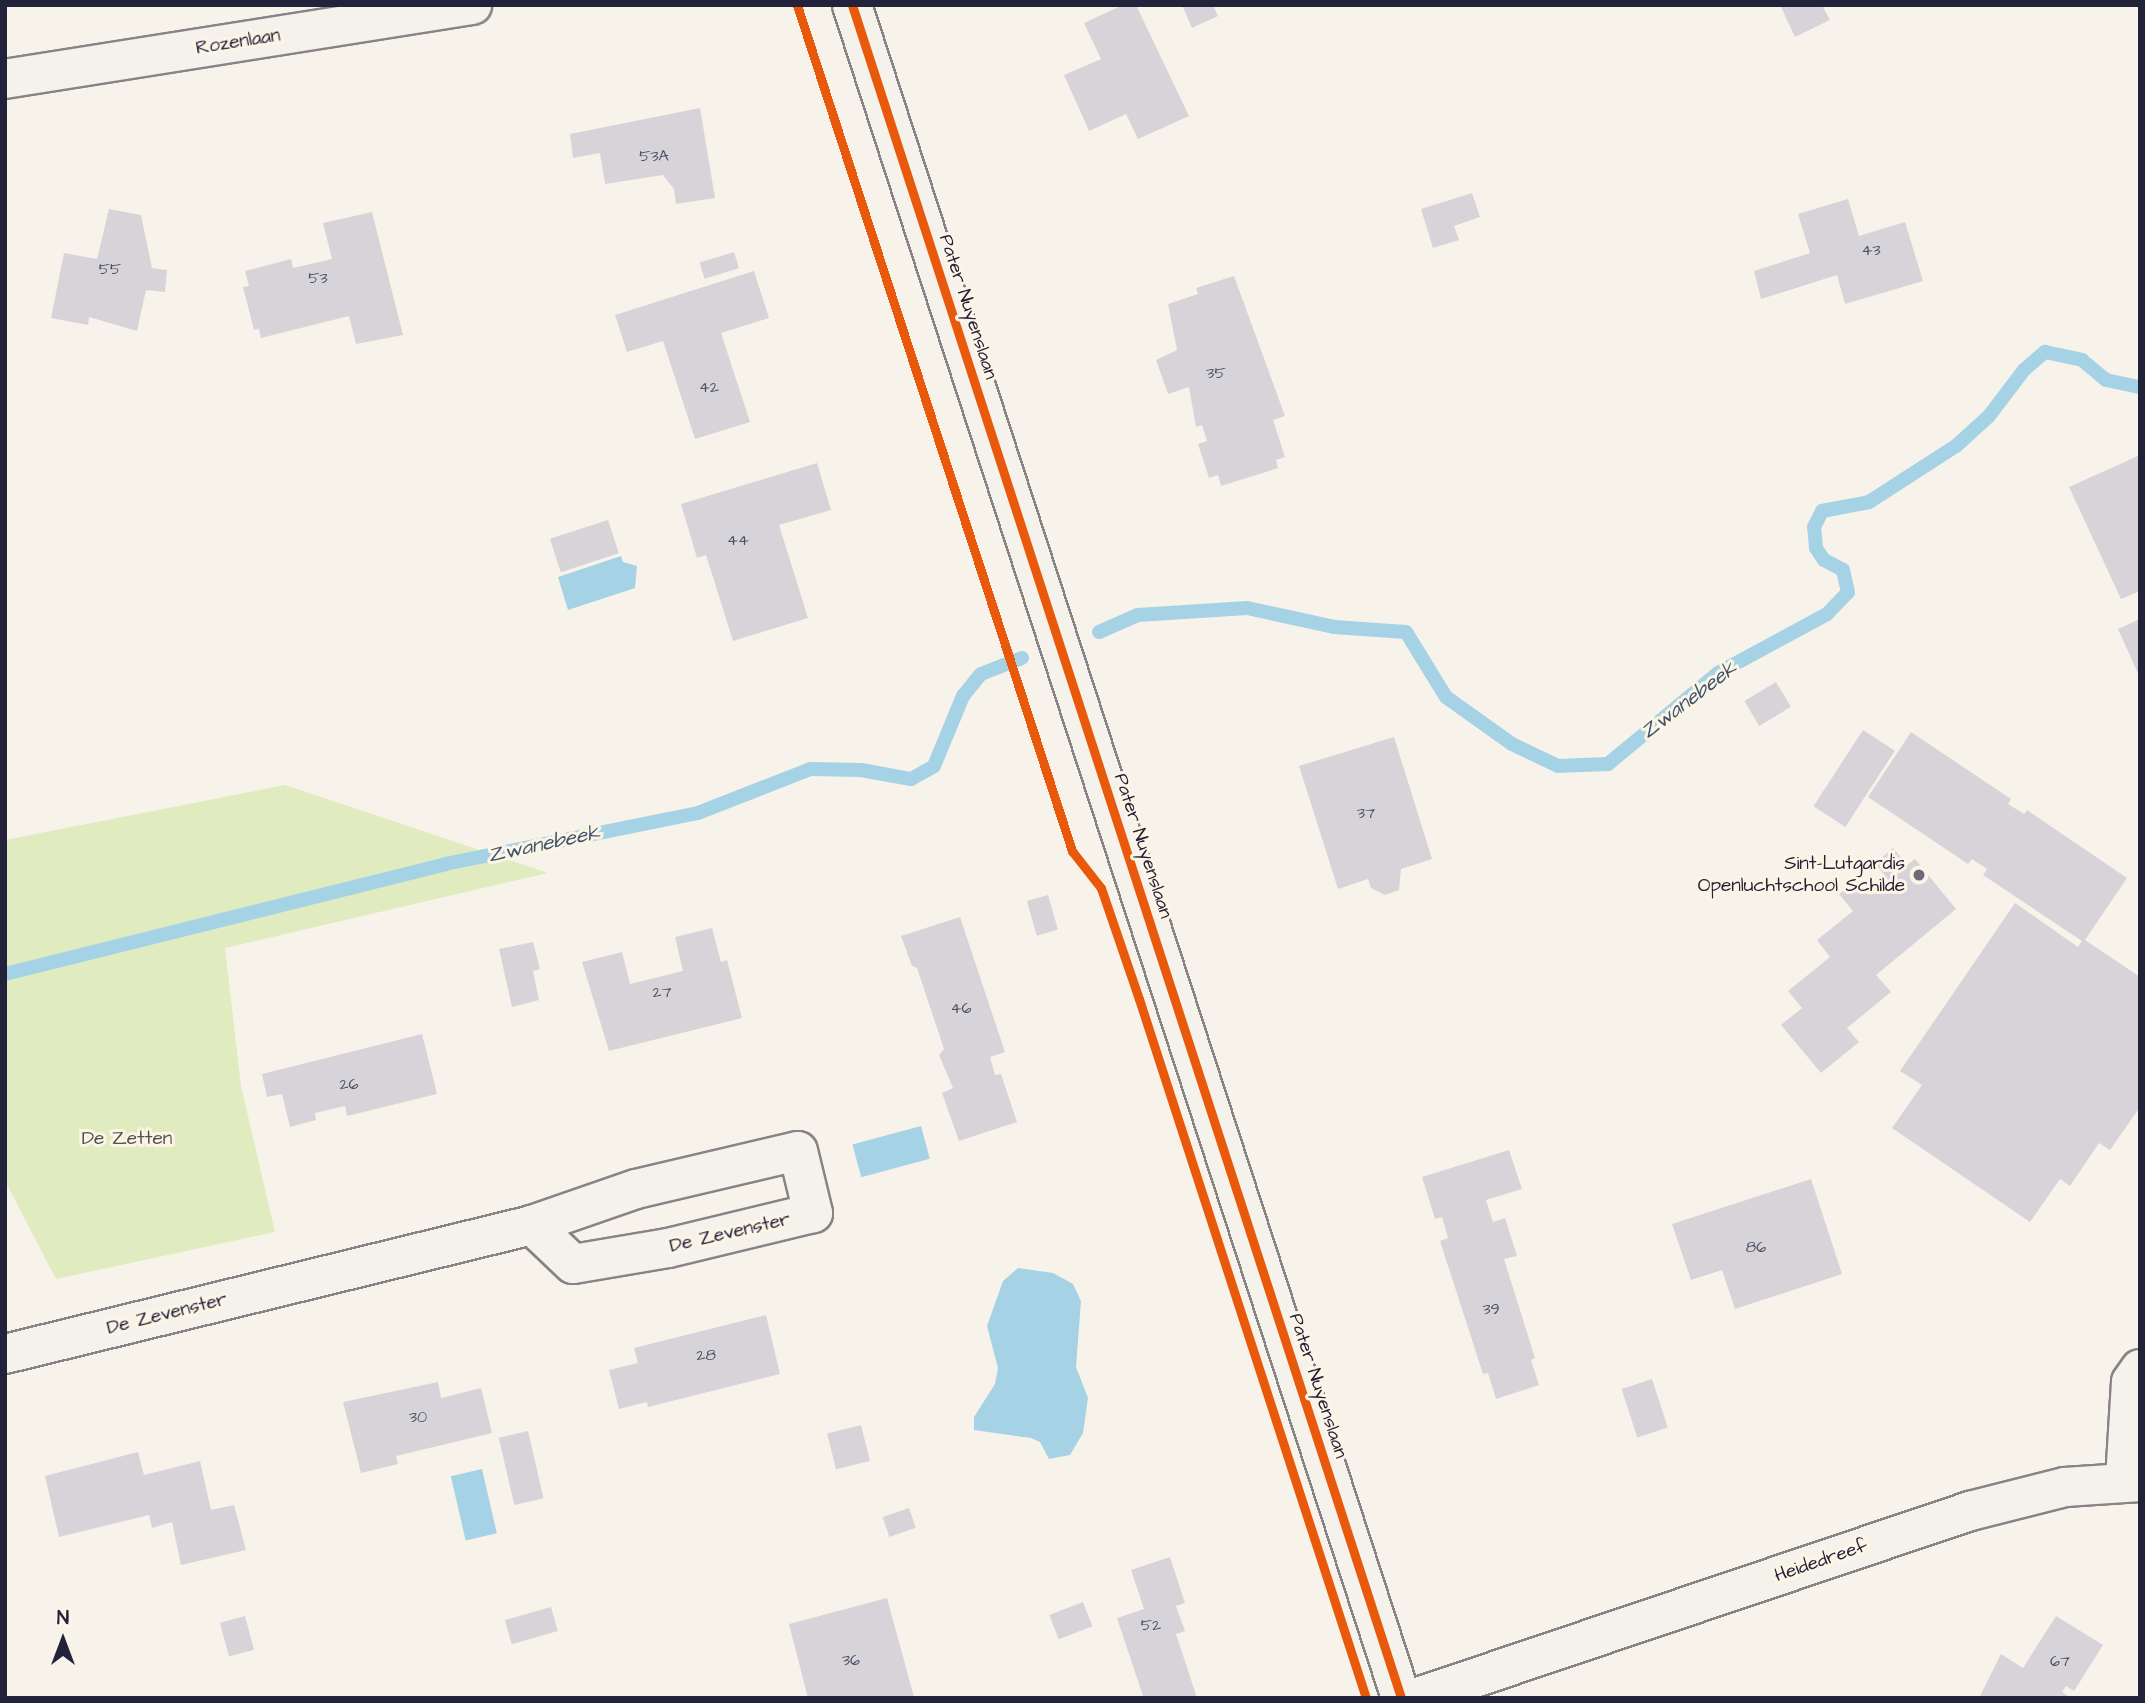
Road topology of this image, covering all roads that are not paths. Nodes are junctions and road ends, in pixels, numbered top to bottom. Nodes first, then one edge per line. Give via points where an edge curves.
1 (472, 5) edge
2 (852, 5) edge
3 (5, 79) edge
4 (532, 1225) junction
5 (5, 1354) edge
6 (2140, 1369) edge
7 (2132, 1481) edge
8 (1401, 1698) edge
9 (1415, 1698) edge

1 - 3 street, Rozenlaan
2 - 8 street, Pater Nuyenslaan
4 - 4 street, De Zevenster via 573,1264 668,1248 813,1213 798,1151 636,1189
4 - 5 street, De Zevenster
6 - 7 street, Heidedreef via 2131,1382
7 - 9 street, Heidedreef via 2065,1487 1970,1511

